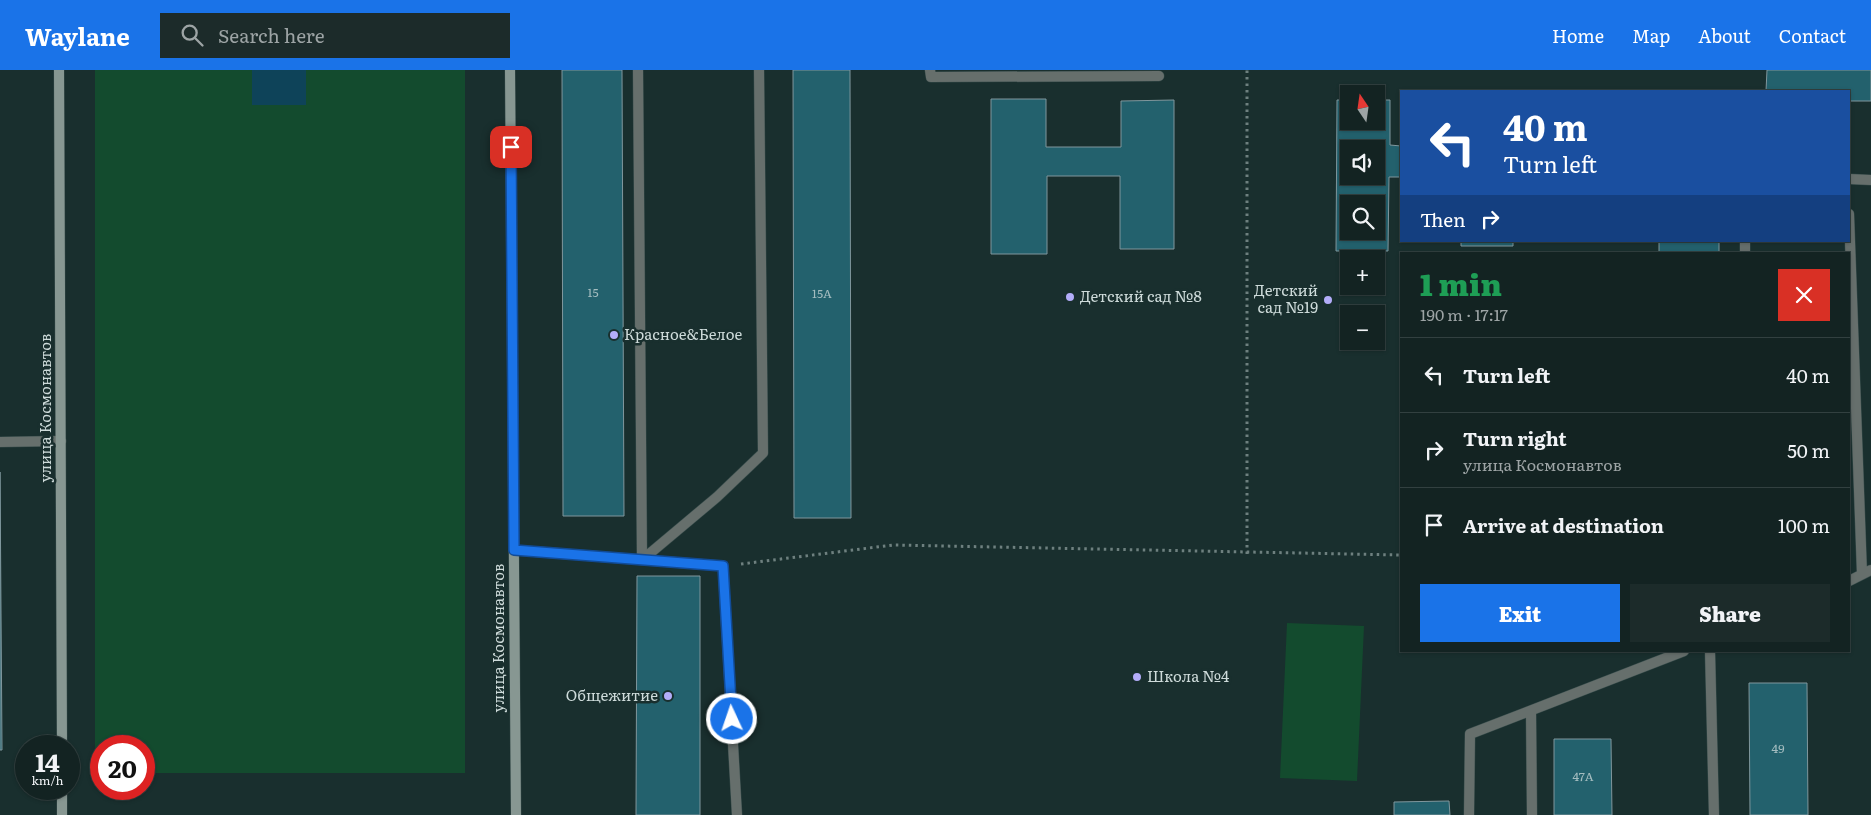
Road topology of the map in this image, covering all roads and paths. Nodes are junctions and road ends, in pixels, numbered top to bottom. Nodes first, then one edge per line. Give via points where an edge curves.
1 (59, 70) edge
2 (510, 70) edge
3 (638, 70) edge
4 (759, 70) edge
5 (930, 70) edge
6 (1247, 70) edge
7 (1158, 76) dead end
8 (1850, 179) edge
9 (1871, 180) edge
10 (1850, 234) edge
11 (61, 441) junction
12 (0, 442) edge
13 (514, 550) junction
14 (1247, 554) junction
15 (1400, 555) edge
16 (642, 560) junction
17 (723, 566) junction
18 (1867, 572) edge
19 (1850, 580) edge
20 (1681, 652) edge
21 (1710, 652) edge
22 (1531, 711) junction
23 (62, 735) edge
24 (62, 800) edge
25 (62, 815) edge
26 (516, 815) edge
27 (737, 815) edge
28 (1469, 815) edge
29 (1532, 815) edge
30 (1714, 815) edge

1 - 11 street, улица Космонавтов
2 - 13 street, улица Космонавтов
3 - 16 lane
4 - 16 lane via 763,453
5 - 7 lane via 931,77
6 - 14 path
8 - 9 lane
10 - 18 lane
11 - 12 lane
11 - 23 street, улица Космонавтов
13 - 16 lane
13 - 26 street, улица Космонавтов
14 - 15 path
14 - 17 path via 893,545
16 - 17 lane
17 - 27 lane
18 - 19 lane
20 - 22 lane
21 - 30 lane
22 - 28 lane via 1470,734
22 - 29 lane
24 - 25 street

